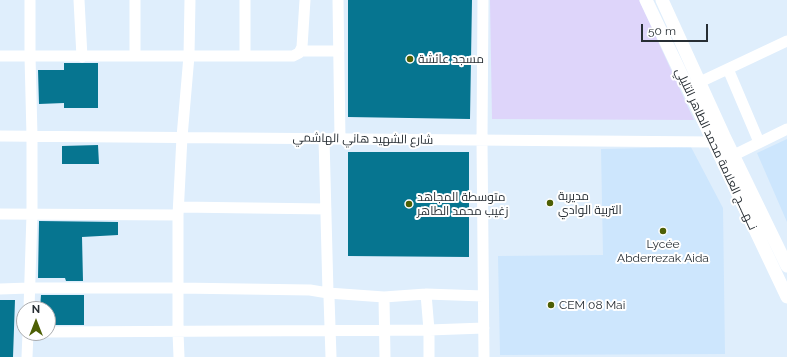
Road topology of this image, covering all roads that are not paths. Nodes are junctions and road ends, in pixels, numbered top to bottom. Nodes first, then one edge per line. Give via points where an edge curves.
1 (30, 0) edge
2 (79, 0) edge
3 (135, 0) edge
4 (190, 0) edge
5 (245, 0) edge
6 (305, 0) edge
7 (338, 0) edge
8 (483, 0) edge
9 (646, 0) edge
10 (662, 0) edge
11 (787, 41) edge
12 (300, 51) junction
13 (339, 51) junction
14 (135, 55) junction
15 (0, 56) edge
16 (30, 56) junction
17 (189, 56) junction
18 (245, 56) junction
19 (82, 57) junction
20 (728, 69) junction
21 (700, 82) junction
22 (787, 129) edge
23 (0, 136) edge
24 (32, 136) junction
25 (182, 137) junction
26 (324, 138) junction
27 (340, 138) junction
28 (719, 139) junction
29 (482, 140) junction
30 (759, 142) junction
31 (728, 158) junction
32 (326, 209) junction
33 (179, 211) junction
34 (0, 214) edge
35 (32, 214) junction
36 (787, 266) edge
37 (28, 288) junction
38 (179, 288) junction
39 (0, 289) edge
40 (328, 293) junction
41 (426, 294) junction
42 (483, 296) junction
43 (384, 297) junction
44 (787, 297) edge
45 (29, 301) edge
46 (484, 328) junction
47 (330, 330) junction
48 (385, 330) junction
49 (429, 330) junction
50 (56, 332) edge
51 (178, 332) junction
52 (28, 341) edge
53 (27, 357) edge
54 (179, 357) edge
55 (331, 357) edge
56 (385, 357) edge
57 (429, 357) edge
58 (484, 357) edge

1 - 16 street
2 - 19 street
3 - 14 street
4 - 17 street
5 - 18 street
6 - 12 street
7 - 13 street
8 - 29 street
9 - 28 street, نــهــــج العلامة محمد الطاهر التليلي
10 - 21 street, نــهــــج العلامة محمد الطاهر التليلي
11 - 20 street
12 - 13 street
12 - 18 street via 293,56
13 - 27 street
14 - 17 street
14 - 19 street
15 - 16 street
16 - 19 street
16 - 24 street
17 - 18 street
17 - 25 street
20 - 21 street
20 - 30 street
21 - 28 street, نــهــــج العلامة محمد الطاهر التليلي
22 - 30 street
23 - 24 street, شارع الشهيد هاني الهاشمي
24 - 25 street, شارع الشهيد هاني الهاشمي
24 - 35 street
25 - 26 street, شارع الشهيد هاني الهاشمي
25 - 33 street
26 - 27 street, شارع الشهيد هاني الهاشمي
26 - 32 street
27 - 29 street, شارع الشهيد هاني الهاشمي
28 - 29 street, شارع الشهيد هاني الهاشمي
28 - 31 street, نــهــــج العلامة محمد الطاهر التليلي
29 - 42 street
30 - 31 street
31 - 36 street, نــهــــج العلامة محمد الطاهر التليلي
31 - 44 street, نــهــــج العلامة محمد الطاهر التليلي
32 - 33 street
32 - 40 street
33 - 35 street
33 - 38 street
34 - 35 street
35 - 37 street
37 - 38 street
37 - 39 street
37 - 45 street
38 - 40 street via 310,290
38 - 51 street
40 - 43 street
40 - 47 street
41 - 42 street
41 - 43 street
41 - 49 street
42 - 46 street
43 - 48 street
46 - 49 street
46 - 58 street
47 - 48 street
47 - 51 street
47 - 55 street
48 - 49 street
48 - 56 street
49 - 57 street
50 - 51 street
51 - 54 street
52 - 53 street

